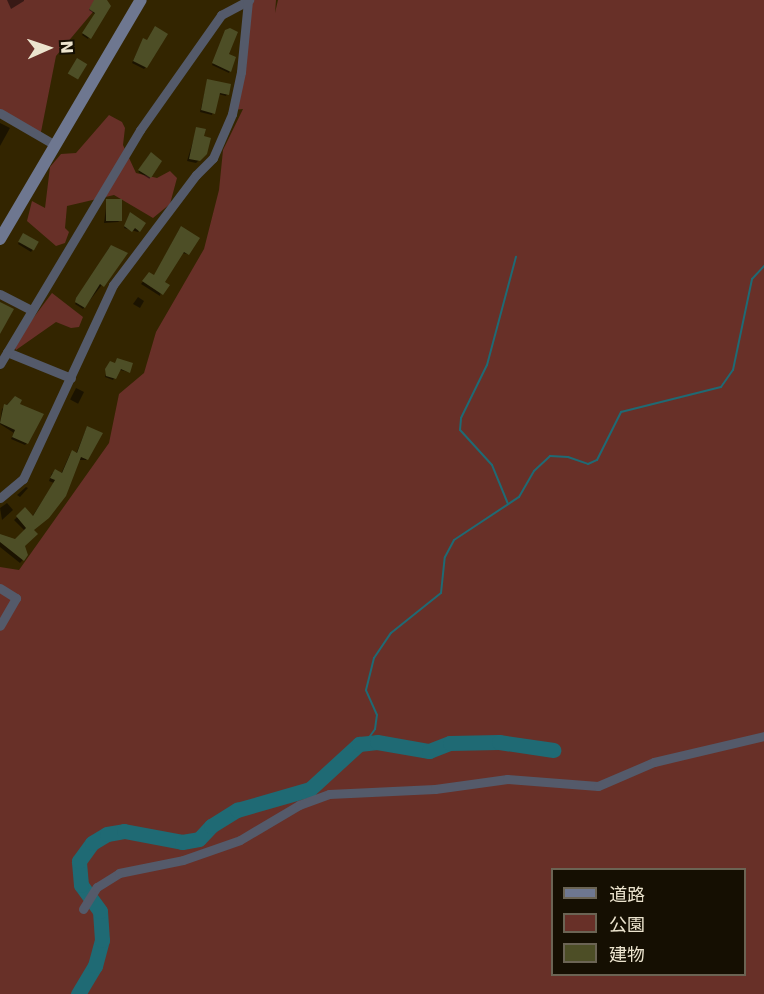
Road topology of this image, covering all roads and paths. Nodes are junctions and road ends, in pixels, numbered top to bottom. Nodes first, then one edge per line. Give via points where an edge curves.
1 (141, 0) edge
2 (248, 1) edge
3 (0, 113) edge
4 (55, 145) junction
5 (0, 239) edge
6 (0, 294) edge
7 (31, 310) junction
8 (7, 352) junction
9 (0, 364) edge
10 (71, 378) junction
11 (0, 498) edge
12 (0, 588) edge
13 (0, 626) edge
14 (764, 736) edge
15 (83, 909) dead end

1 - 4 street
2 - 7 street via 221,15
2 - 10 street via 242,72 233,110 213,158 113,285
3 - 4 street
4 - 5 street
6 - 7 street
7 - 8 street
8 - 9 street
8 - 10 street
10 - 11 street via 23,479
12 - 13 street via 16,598
14 - 15 street via 654,762 598,786 507,779 435,789 329,794 299,805 240,840 183,860 119,873 97,888

